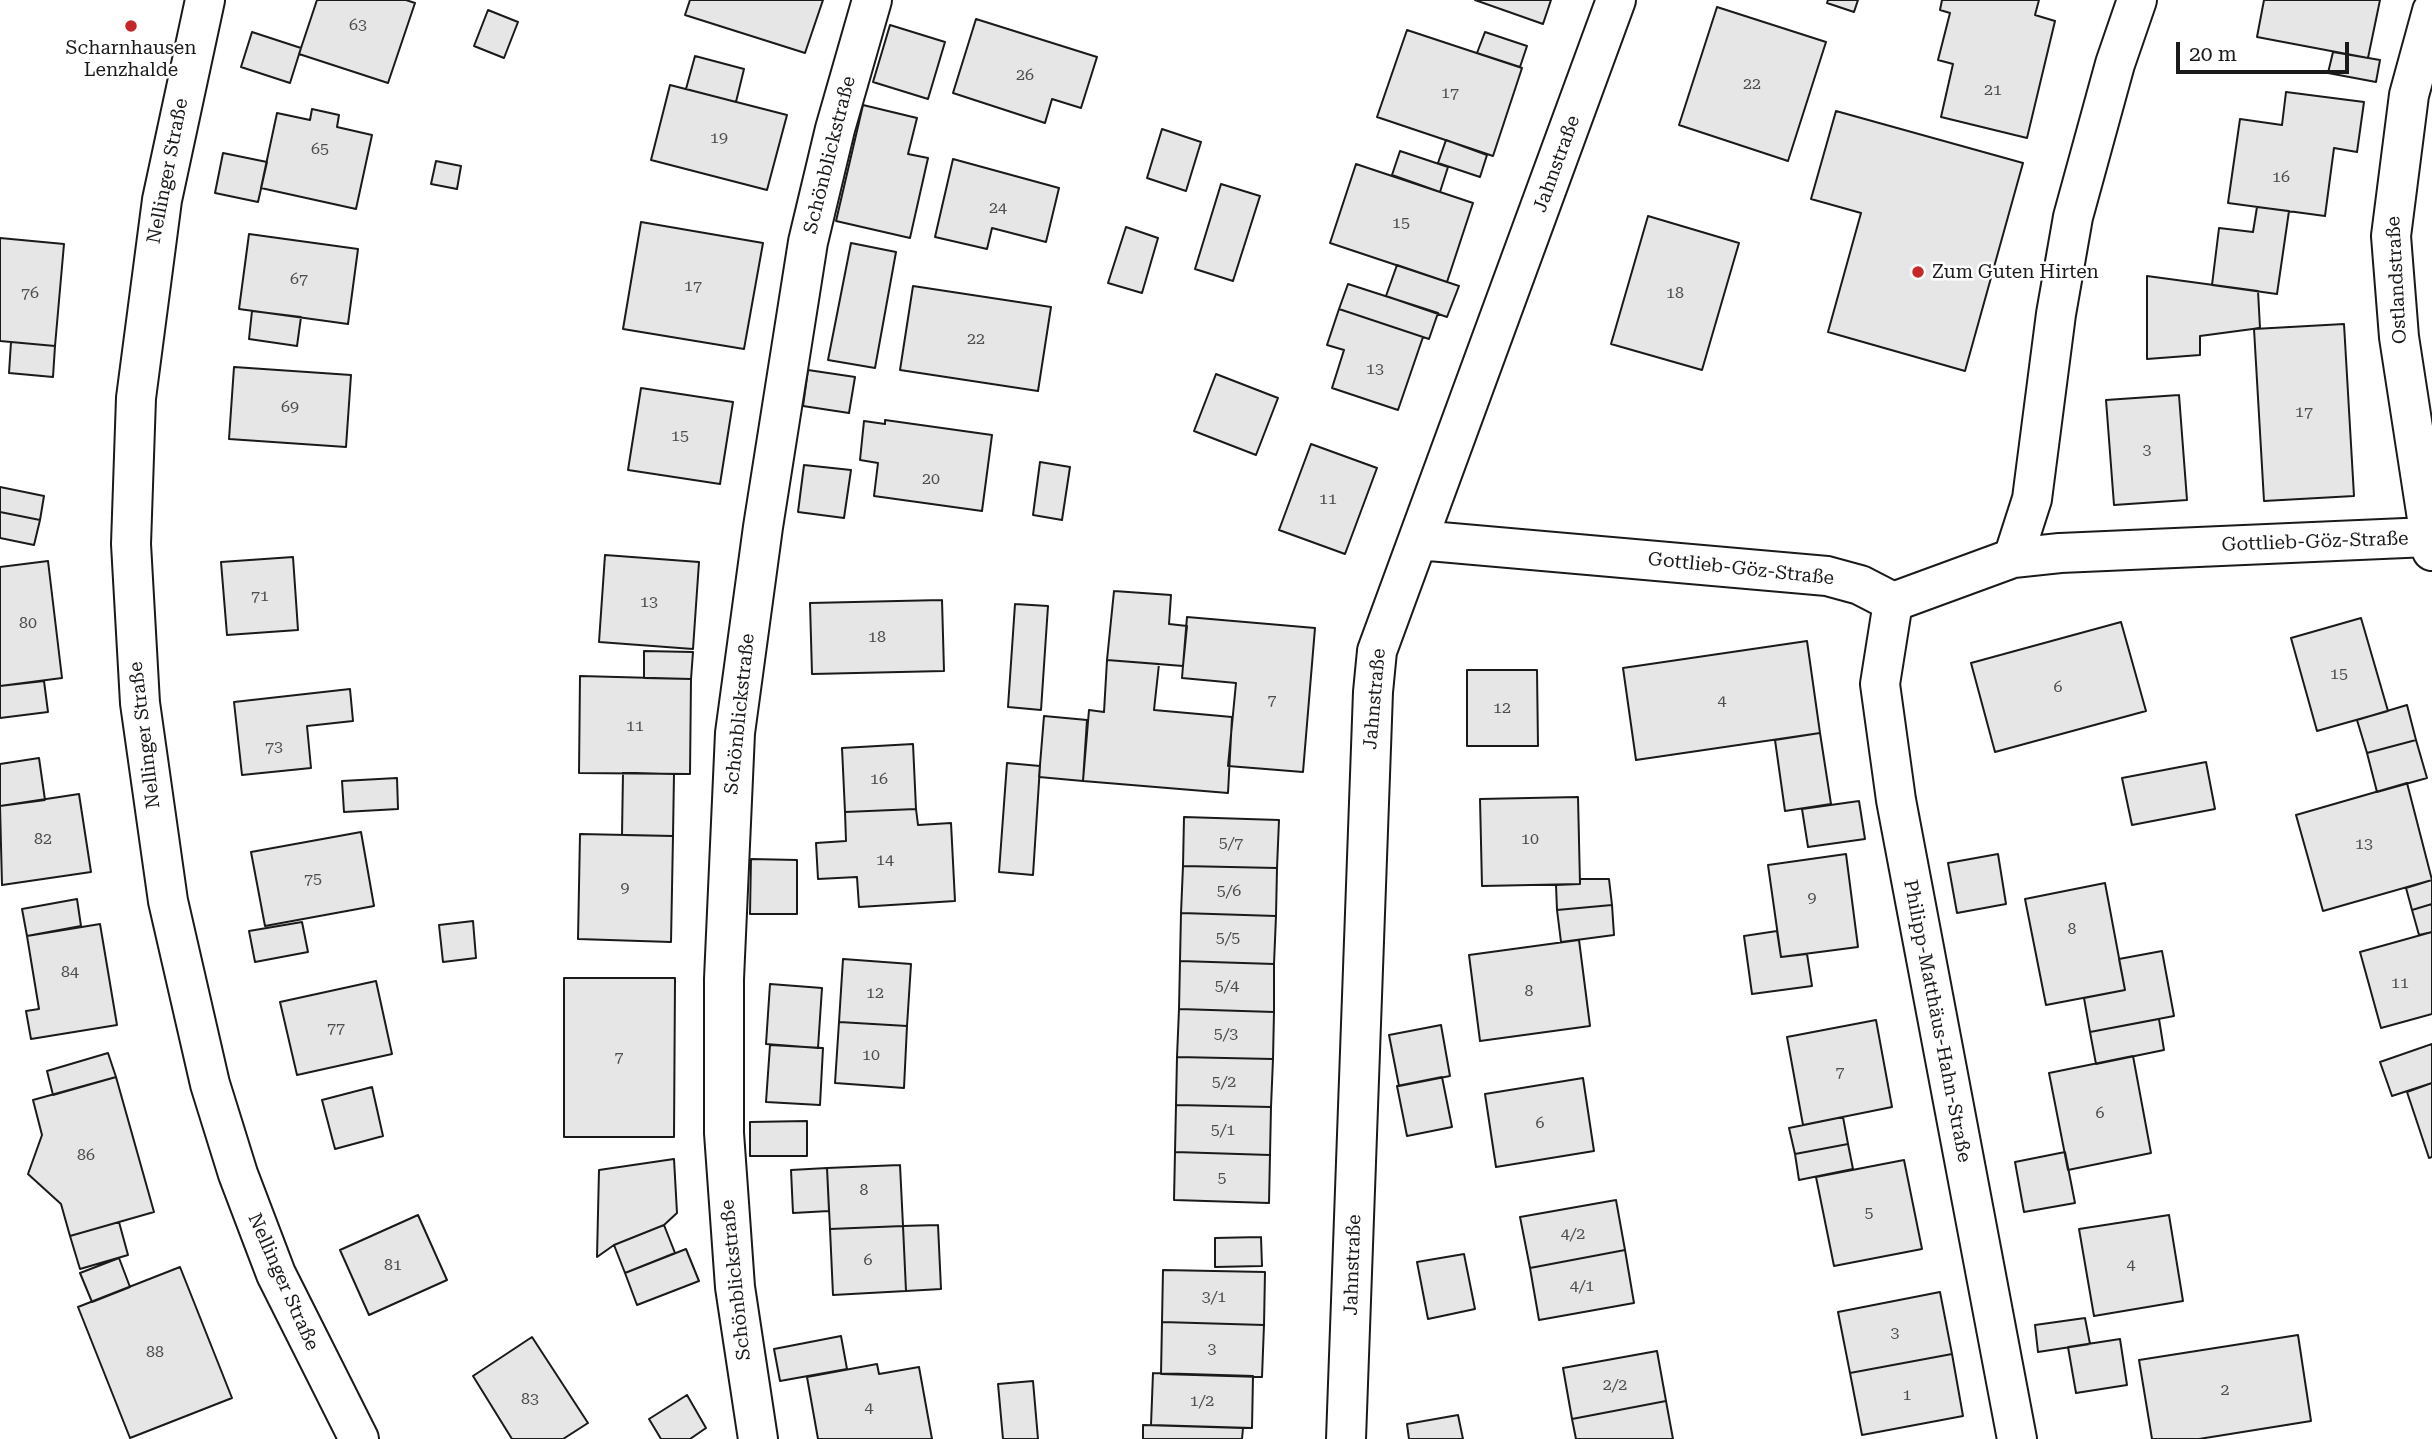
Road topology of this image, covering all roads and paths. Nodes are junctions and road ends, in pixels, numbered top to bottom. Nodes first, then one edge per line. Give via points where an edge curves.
1 (205, 0) edge
2 (872, 0) edge
3 (1616, 0) edge
4 (2137, 0) edge
5 (2432, 11) edge
6 (1418, 540) junction
7 (2430, 544) edge
8 (2013, 558) junction
9 (1893, 602) junction
10 (359, 1439) edge
11 (758, 1439) edge
12 (1346, 1439) edge
13 (2017, 1439) edge

1 - 10 street, Nellinger Straße via 162,201 138,374 131,544 139,704 168,901 209,1084 276,1274
2 - 11 street, Schönblickstraße via 808,242 735,733 724,979 723,1133 735,1287
3 - 6 street, Jahnstraße
4 - 8 street via 2073,217 2032,499
5 - 7 street, Ostlandstraße via 2409,95 2391,236 2399,337
6 - 9 street, Gottlieb-Göz-Straße via 1827,576 1860,585
6 - 12 street, Jahnstraße via 1382,632 1374,671
7 - 8 street, Gottlieb-Göz-Straße via 2070,552
8 - 9 street, Gottlieb-Göz-Straße
9 - 13 street, Philipp-Matthäus-Hahn-Straße via 1880,684 1896,800

